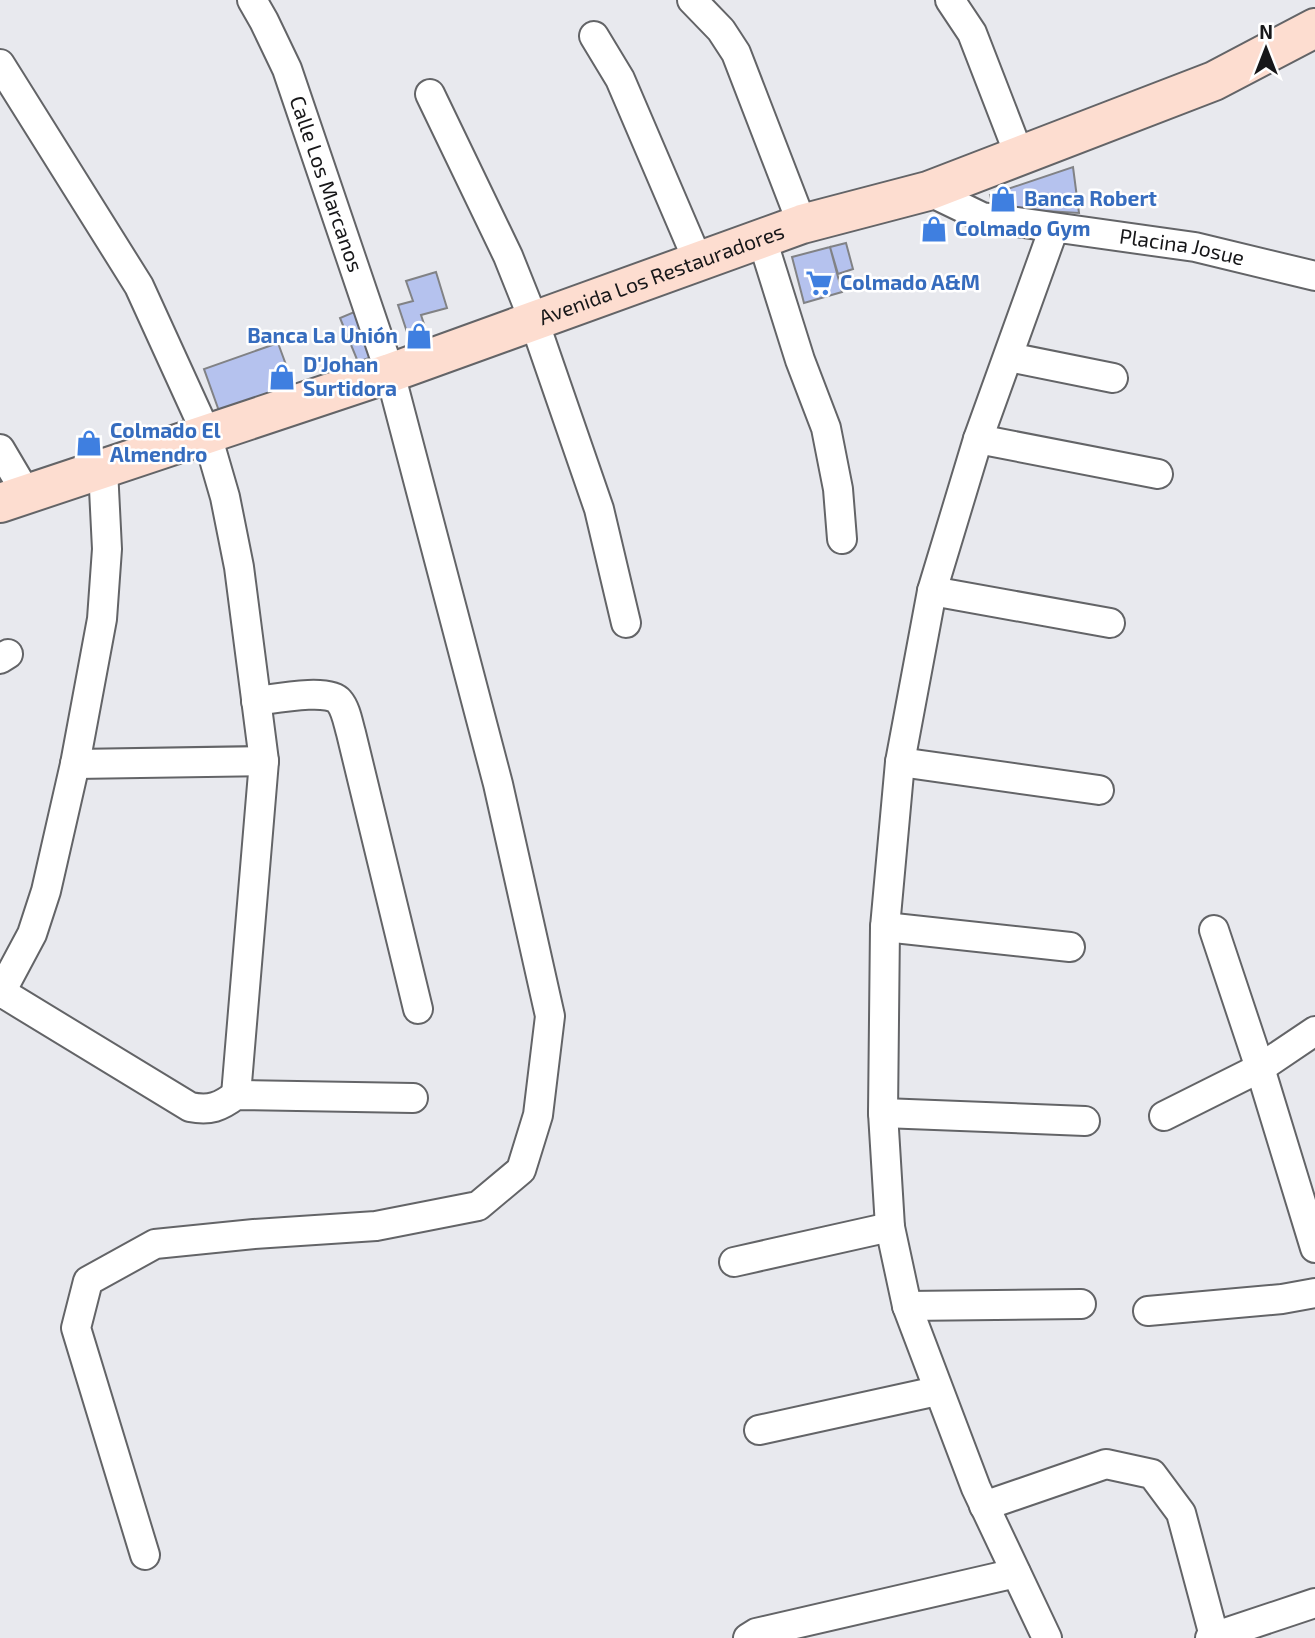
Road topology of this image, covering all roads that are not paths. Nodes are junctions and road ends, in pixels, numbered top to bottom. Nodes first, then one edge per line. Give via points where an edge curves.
1 (252, 0) edge
2 (692, 0) edge
3 (950, 0) edge
4 (1315, 29) edge
5 (594, 36) dead end
6 (0, 64) edge
7 (430, 94) dead end
8 (1020, 157) junction
9 (928, 191) junction
10 (802, 224) junction
11 (1054, 228) junction
12 (762, 239) junction
13 (698, 261) junction
14 (1315, 276) edge
15 (534, 321) junction
16 (1009, 357) junction
17 (390, 373) junction
18 (1113, 377) dead end
19 (207, 435) junction
20 (978, 439) junction
21 (0, 449) edge
22 (103, 469) junction
23 (1158, 474) dead end
24 (13, 498) edge
25 (842, 539) dead end
26 (932, 591) junction
27 (626, 623) dead end
28 (1110, 623) dead end
29 (256, 701) junction
30 (264, 761) junction
31 (900, 762) junction
32 (75, 764) junction
33 (1099, 790) dead end
34 (885, 927) junction
35 (1214, 930) dead end
36 (1070, 947) dead end
37 (1, 993) edge
38 (418, 1009) dead end
39 (1315, 1031) edge
40 (1260, 1068) junction
41 (236, 1095) junction
42 (412, 1098) dead end
43 (883, 1113) junction
44 (1164, 1116) dead end
45 (1085, 1121) dead end
46 (890, 1227) junction
47 (1315, 1248) edge
48 (734, 1262) dead end
49 (1315, 1293) edge
50 (1081, 1304) dead end
51 (906, 1306) junction
52 (1148, 1311) dead end
53 (937, 1391) junction
54 (759, 1430) dead end
55 (984, 1506) junction
56 (145, 1555) dead end
57 (1016, 1573) junction
58 (1315, 1603) edge
59 (1212, 1637) edge
60 (748, 1638) edge
61 (1047, 1638) edge

1 - 17 street, Calle Los Marcanos via 287,69
2 - 10 street via 736,53
3 - 8 street via 972,33
4 - 8 street, Avenida Los Restauradores via 1214,81
5 - 13 street via 620,79
6 - 19 street via 139,286
7 - 15 street
8 - 9 street, Avenida Los Restauradores
9 - 10 street, Avenida Los Restauradores
9 - 11 street, Placina Josue via 982,217
10 - 12 street, Avenida Los Restauradores
11 - 14 street, Placina Josue via 1195,247
11 - 16 street
12 - 13 street, Avenida Los Restauradores
12 - 25 street via 826,428
13 - 15 street, Avenida Los Restauradores
15 - 17 street, Avenida Los Restauradores
15 - 27 street via 599,509
16 - 18 street
16 - 20 street
17 - 19 street, Avenida Los Restauradores
17 - 56 street, Calle Los Marcanos via 498,784 550,1016 538,1115 520,1170 478,1206 376,1226 155,1244 88,1281 76,1328
19 - 22 street, Avenida Los Restauradores
19 - 29 street via 239,566
20 - 23 street
20 - 26 street
21 - 24 street
22 - 24 street, Avenida Los Restauradores
22 - 32 street via 107,549 102,620
26 - 28 street
26 - 31 street
29 - 30 street
29 - 38 street via 322,694 341,703
30 - 32 street
30 - 41 street
31 - 33 street
31 - 34 street
32 - 37 street via 39,913
34 - 36 street
34 - 43 street
35 - 40 street
37 - 41 street via 190,1107 218,1108
39 - 40 street
40 - 44 street
40 - 47 street
41 - 42 street
43 - 45 street
43 - 46 street
46 - 48 street
46 - 51 street
49 - 52 street
50 - 51 street
51 - 53 street
53 - 54 street
53 - 55 street
55 - 57 street
55 - 59 street via 1106,1464 1152,1474 1181,1513
57 - 60 street
57 - 61 street
58 - 59 street

